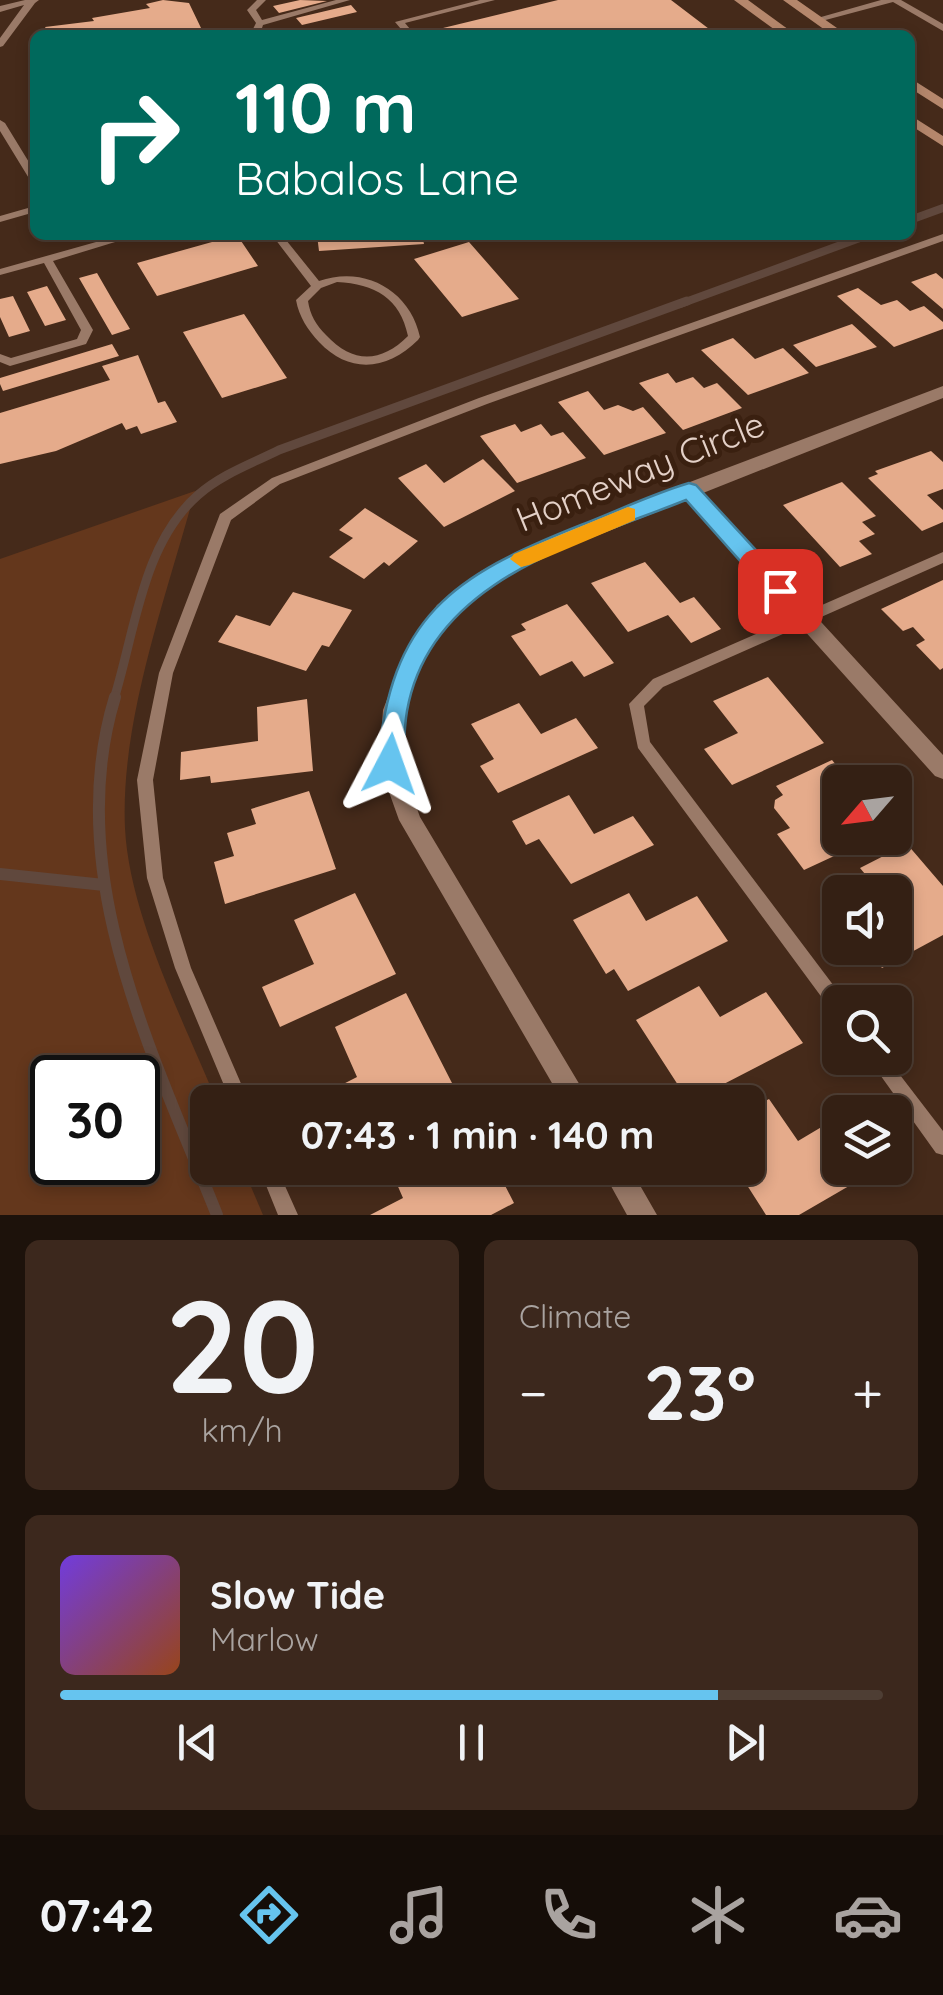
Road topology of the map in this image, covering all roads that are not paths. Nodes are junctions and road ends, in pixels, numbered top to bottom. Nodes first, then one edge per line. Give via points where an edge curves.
1 (262, 0) edge
2 (346, 0) edge
3 (490, 0) edge
4 (740, 0) edge
5 (790, 0) edge
6 (893, 0) edge
7 (33, 1) edge
8 (0, 9) edge
9 (818, 19) junction
10 (260, 22) junction
11 (943, 28) edge
12 (256, 30) edge
13 (406, 30) edge
14 (784, 30) edge
15 (792, 30) edge
16 (834, 30) edge
17 (0, 44) edge
18 (915, 85) edge
19 (943, 105) edge
20 (915, 122) edge
21 (0, 123) edge
22 (943, 142) edge
23 (30, 172) edge
24 (30, 210) edge
25 (0, 218) edge
26 (943, 237) edge
27 (115, 240) edge
28 (281, 240) edge
29 (47, 259) junction
30 (0, 272) edge
31 (317, 286) junction
32 (0, 358) edge
33 (943, 392) edge
34 (689, 490) junction
35 (943, 557) edge
36 (805, 619) junction
37 (943, 770) edge
38 (823, 985) edge
39 (890, 1075) edge
40 (233, 1085) edge
41 (566, 1085) edge
42 (943, 1146) edge
43 (275, 1185) edge
44 (625, 1185) edge
45 (288, 1215) edge
46 (643, 1215) edge

1 - 10 lane via 252,10
2 - 10 lane
3 - 13 lane via 398,22
4 - 14 main road
5 - 9 main road
6 - 9 lane
6 - 11 lane
7 - 8 lane
7 - 17 lane
9 - 15 main road
9 - 16 main road
10 - 12 lane
18 - 19 main road
20 - 22 main road
21 - 23 lane
24 - 25 lane
26 - 40 lane via 293,474 225,518 166,673 144,780 154,878
27 - 29 lane
28 - 31 lane
29 - 30 lane
29 - 32 lane via 88,330 82,341 10,362
31 - 31 lane via 336,279 375,284 395,298 414,336 384,360 343,357 302,314 302,300
33 - 34 street, Homeway Circle
34 - 36 street
34 - 41 street, Homeway Circle via 488,576 444,610 409,666 394,710 390,764 410,820
35 - 36 lane
36 - 37 street
36 - 38 lane via 658,683 636,704 644,744
39 - 42 lane
43 - 45 lane
44 - 46 street

